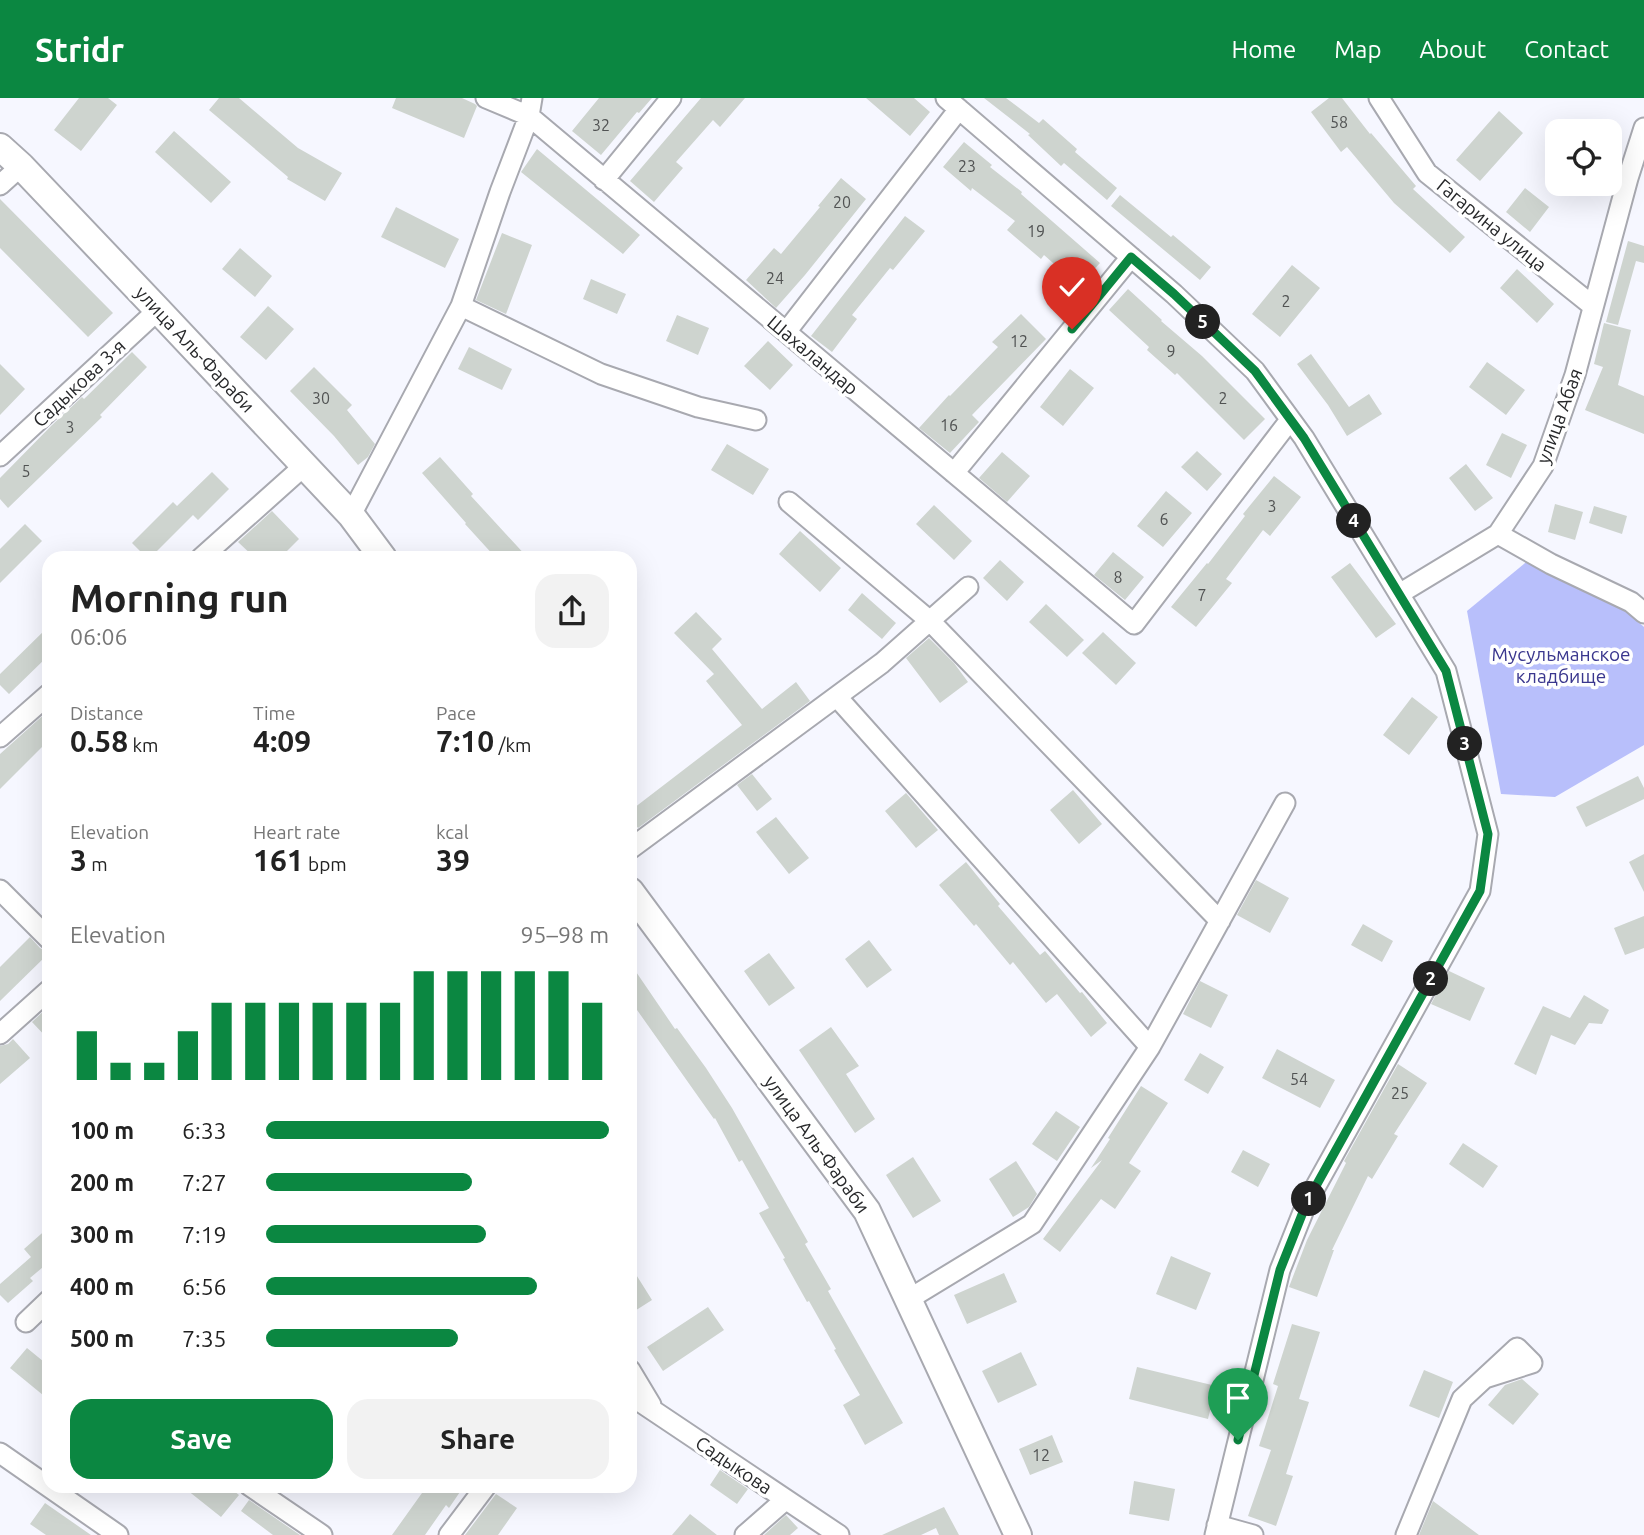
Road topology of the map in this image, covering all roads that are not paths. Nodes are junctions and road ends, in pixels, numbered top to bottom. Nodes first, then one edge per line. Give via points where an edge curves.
1 (486, 98) edge
2 (671, 98) edge
3 (1379, 98) edge
4 (952, 103) edge
5 (531, 107) edge
6 (1644, 128) edge
7 (0, 147) edge
8 (20, 166) junction
9 (604, 180) junction
10 (0, 186) edge
11 (1131, 257) junction
12 (461, 306) junction
13 (1594, 306) junction
14 (158, 310) junction
15 (786, 332) junction
16 (756, 420) dead end
17 (1290, 420) junction
18 (0, 456) edge
19 (304, 466) junction
20 (954, 472) junction
21 (789, 502) dead end
22 (351, 515) junction
23 (1498, 534) junction
24 (209, 551) edge
25 (378, 551) edge
26 (968, 587) dead end
27 (1399, 594) junction
28 (1644, 613) edge
29 (930, 621) junction
30 (837, 696) junction
31 (42, 700) edge
32 (0, 737) edge
33 (1285, 803) dead end
34 (637, 844) edge
35 (0, 890) edge
36 (637, 900) edge
37 (1220, 921) junction
38 (42, 932) edge
39 (42, 996) edge
40 (0, 1034) edge
41 (1150, 1047) junction
42 (909, 1299) junction
43 (42, 1307) edge
44 (26, 1322) dead end
45 (1485, 1378) dead end
46 (637, 1381) edge
47 (637, 1400) edge
48 (656, 1412) junction
49 (1, 1455) edge
50 (42, 1483) edge
51 (57, 1493) edge
52 (260, 1493) edge
53 (481, 1493) edge
54 (785, 1500) junction
55 (1216, 1530) edge
56 (118, 1535) edge
57 (322, 1535) edge
58 (449, 1535) edge
59 (744, 1535) edge
60 (839, 1535) edge
61 (1018, 1535) edge
62 (1252, 1535) edge
63 (1406, 1535) edge

1 - 5 street, Шахаландар
2 - 9 street
3 - 13 street, Гагарина улица via 1427,173
4 - 11 street
4 - 15 street
5 - 9 street, Шахаландар
5 - 12 street
6 - 13 street, улица Абая
7 - 8 main road, улица Аль-Фараби
8 - 10 street
8 - 14 main road, улица Аль-Фараби
9 - 15 street, Шахаландар
11 - 17 street via 1255,371
11 - 20 street
12 - 16 street via 601,374 698,407
12 - 22 street
13 - 23 street, улица Абая via 1543,466
14 - 18 street, Садыкова 3-я
14 - 19 main road, улица Аль-Фараби
15 - 20 street, Шахаландар
17 - 20 street, Шахаландар via 1135,624
17 - 27 street
19 - 22 main road, улица Аль-Фараби
19 - 24 street
21 - 29 street
22 - 25 main road, улица Аль-Фараби
23 - 27 street, улица Абая
23 - 28 street
26 - 29 street
27 - 55 street via 1446,671 1488,834 1480,891 1307,1202 1280,1270
29 - 30 street
29 - 37 street
30 - 34 street
30 - 41 street
31 - 32 street
33 - 37 street
35 - 38 street
36 - 42 main road, улица Аль-Фараби via 867,1211
37 - 41 street
39 - 40 street
41 - 42 street via 1032,1224
42 - 61 main road, улица Аль-Фараби
43 - 44 street
45 - 63 street via 1462,1399
46 - 48 street
47 - 48 street, Садыкова
48 - 54 street, Садыкова
49 - 50 street
51 - 56 street
52 - 57 street
53 - 58 street
54 - 59 street
54 - 60 street, Садыкова
55 - 62 street

